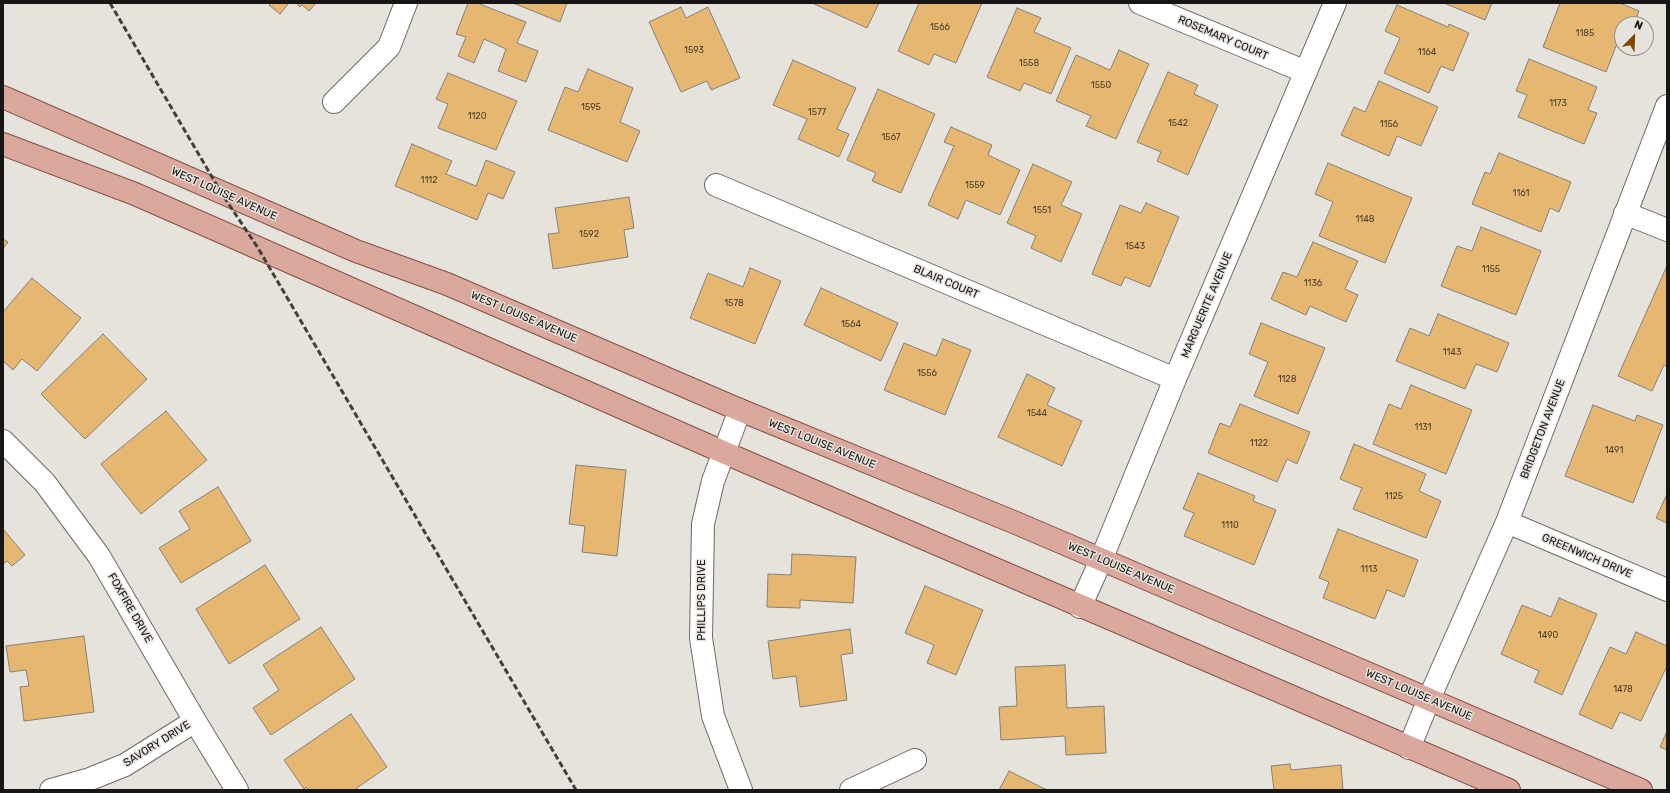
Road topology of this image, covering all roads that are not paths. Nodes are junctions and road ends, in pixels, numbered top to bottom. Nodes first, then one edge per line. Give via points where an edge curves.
1 (406, 3) edge
2 (1140, 3) edge
3 (1335, 3) edge
4 (1306, 72) junction
5 (3, 97) edge
6 (334, 102) dead end
7 (1667, 106) edge
8 (3, 144) edge
9 (716, 185) dead end
10 (1625, 213) junction
11 (1667, 230) edge
12 (1175, 379) junction
13 (740, 410) junction
14 (3, 441) edge
15 (723, 452) junction
16 (1507, 522) junction
17 (1101, 560) junction
18 (1667, 590) edge
19 (1080, 607) junction
20 (1429, 699) junction
21 (195, 721) junction
22 (1409, 748) junction
23 (915, 760) dead end
24 (51, 790) edge
25 (237, 790) edge
26 (741, 790) edge
27 (851, 790) edge
28 (1509, 790) edge
29 (1641, 790) edge

1 - 6 street via 389,47
2 - 4 street, ROSEMARY COURT
3 - 4 street, MARGUERITE AVENUE
4 - 12 street, MARGUERITE AVENUE
5 - 13 main road, WEST LOUISE AVENUE via 348,248 447,284
7 - 10 street, BRIDGETON AVENUE
8 - 15 main road via 135,194
9 - 12 street, BLAIR COURT
10 - 11 street
10 - 16 street, BRIDGETON AVENUE
12 - 17 street, MARGUERITE AVENUE
13 - 15 street, PHILLIPS DRIVE
13 - 17 main road, WEST LOUISE AVENUE
14 - 21 street, FOXFIRE DRIVE via 45,483 99,556
15 - 19 main road
15 - 26 street, PHILLIPS DRIVE via 703,524 701,638 713,716
16 - 18 street, GREENWICH DRIVE
16 - 20 street, BRIDGETON AVENUE
17 - 19 street, MARGUERITE AVENUE
17 - 20 main road, WEST LOUISE AVENUE
19 - 22 main road
20 - 22 street, BRIDGETON AVENUE
20 - 29 main road, WEST LOUISE AVENUE
21 - 24 street, SAVORY DRIVE via 125,765 90,780
21 - 25 street, FOXFIRE DRIVE
22 - 28 main road
23 - 27 street

